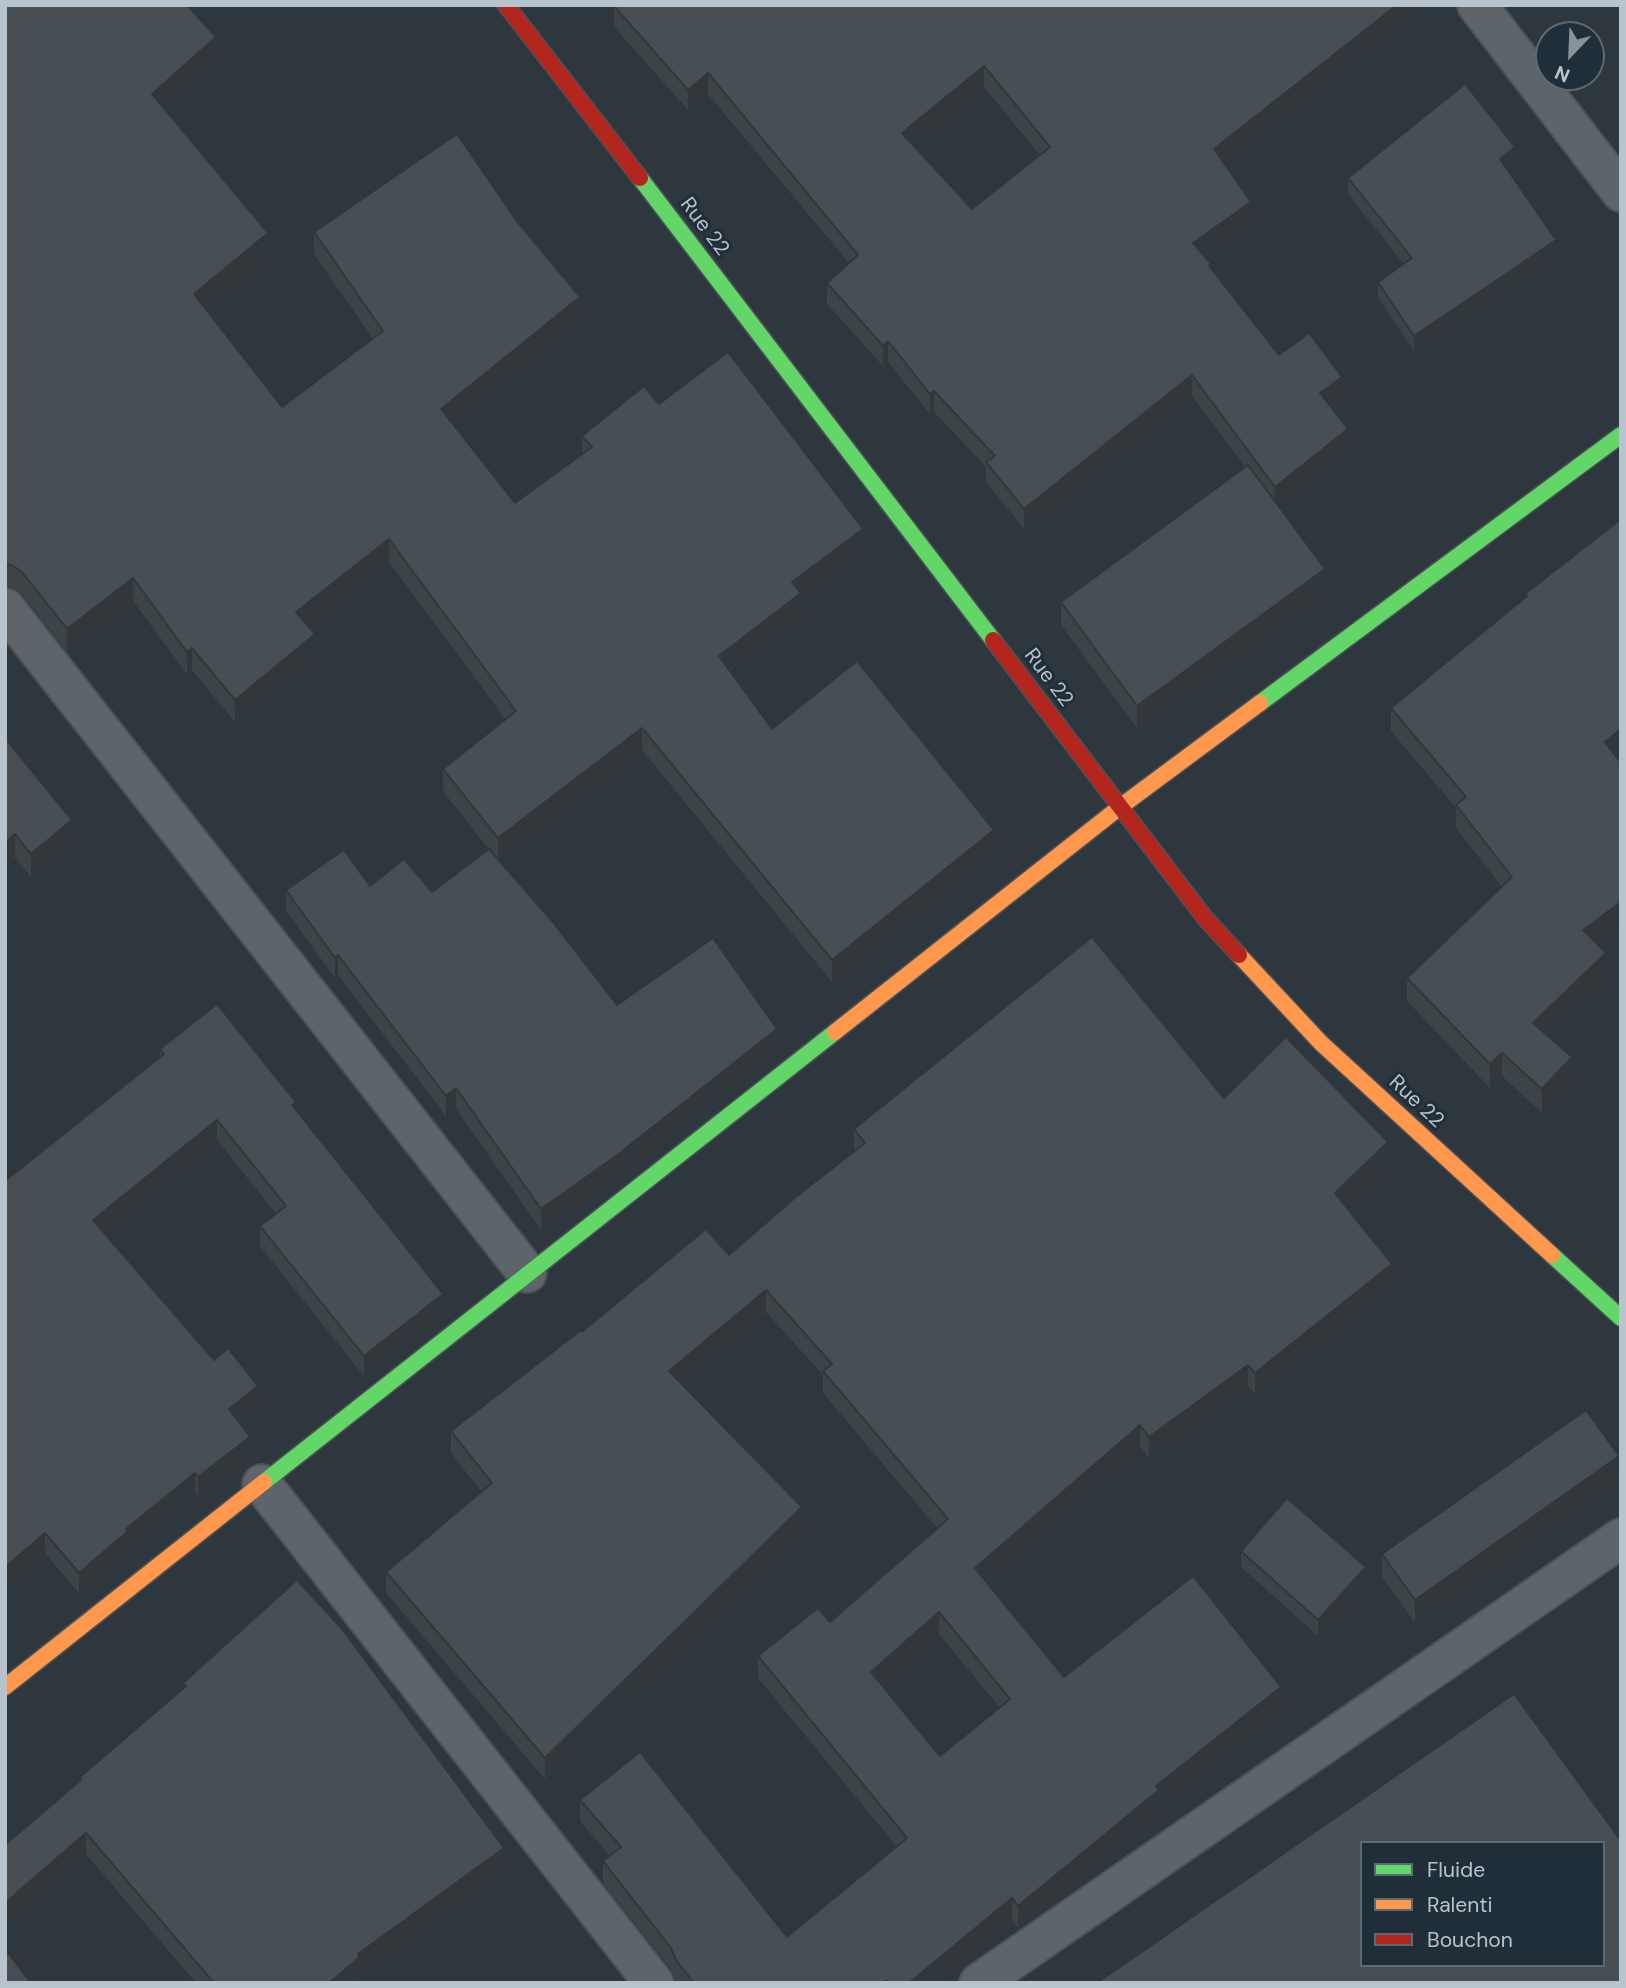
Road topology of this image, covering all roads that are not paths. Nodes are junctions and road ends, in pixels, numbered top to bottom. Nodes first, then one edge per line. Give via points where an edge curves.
1 (506, 5) edge
2 (1477, 5) edge
3 (1621, 192) edge
4 (1621, 435) edge
5 (5, 608) edge
6 (1120, 807) junction
7 (527, 1273) junction
8 (1621, 1318) edge
9 (262, 1484) junction
10 (1621, 1538) edge
11 (5, 1687) edge
12 (654, 1983) edge
13 (979, 1983) edge

1 - 6 street, Rue 22
2 - 3 street
4 - 6 street
5 - 7 street
6 - 7 street
6 - 8 street, Rue 22 via 1205,918 1321,1043
7 - 9 street
9 - 11 street
9 - 12 street
10 - 13 street

